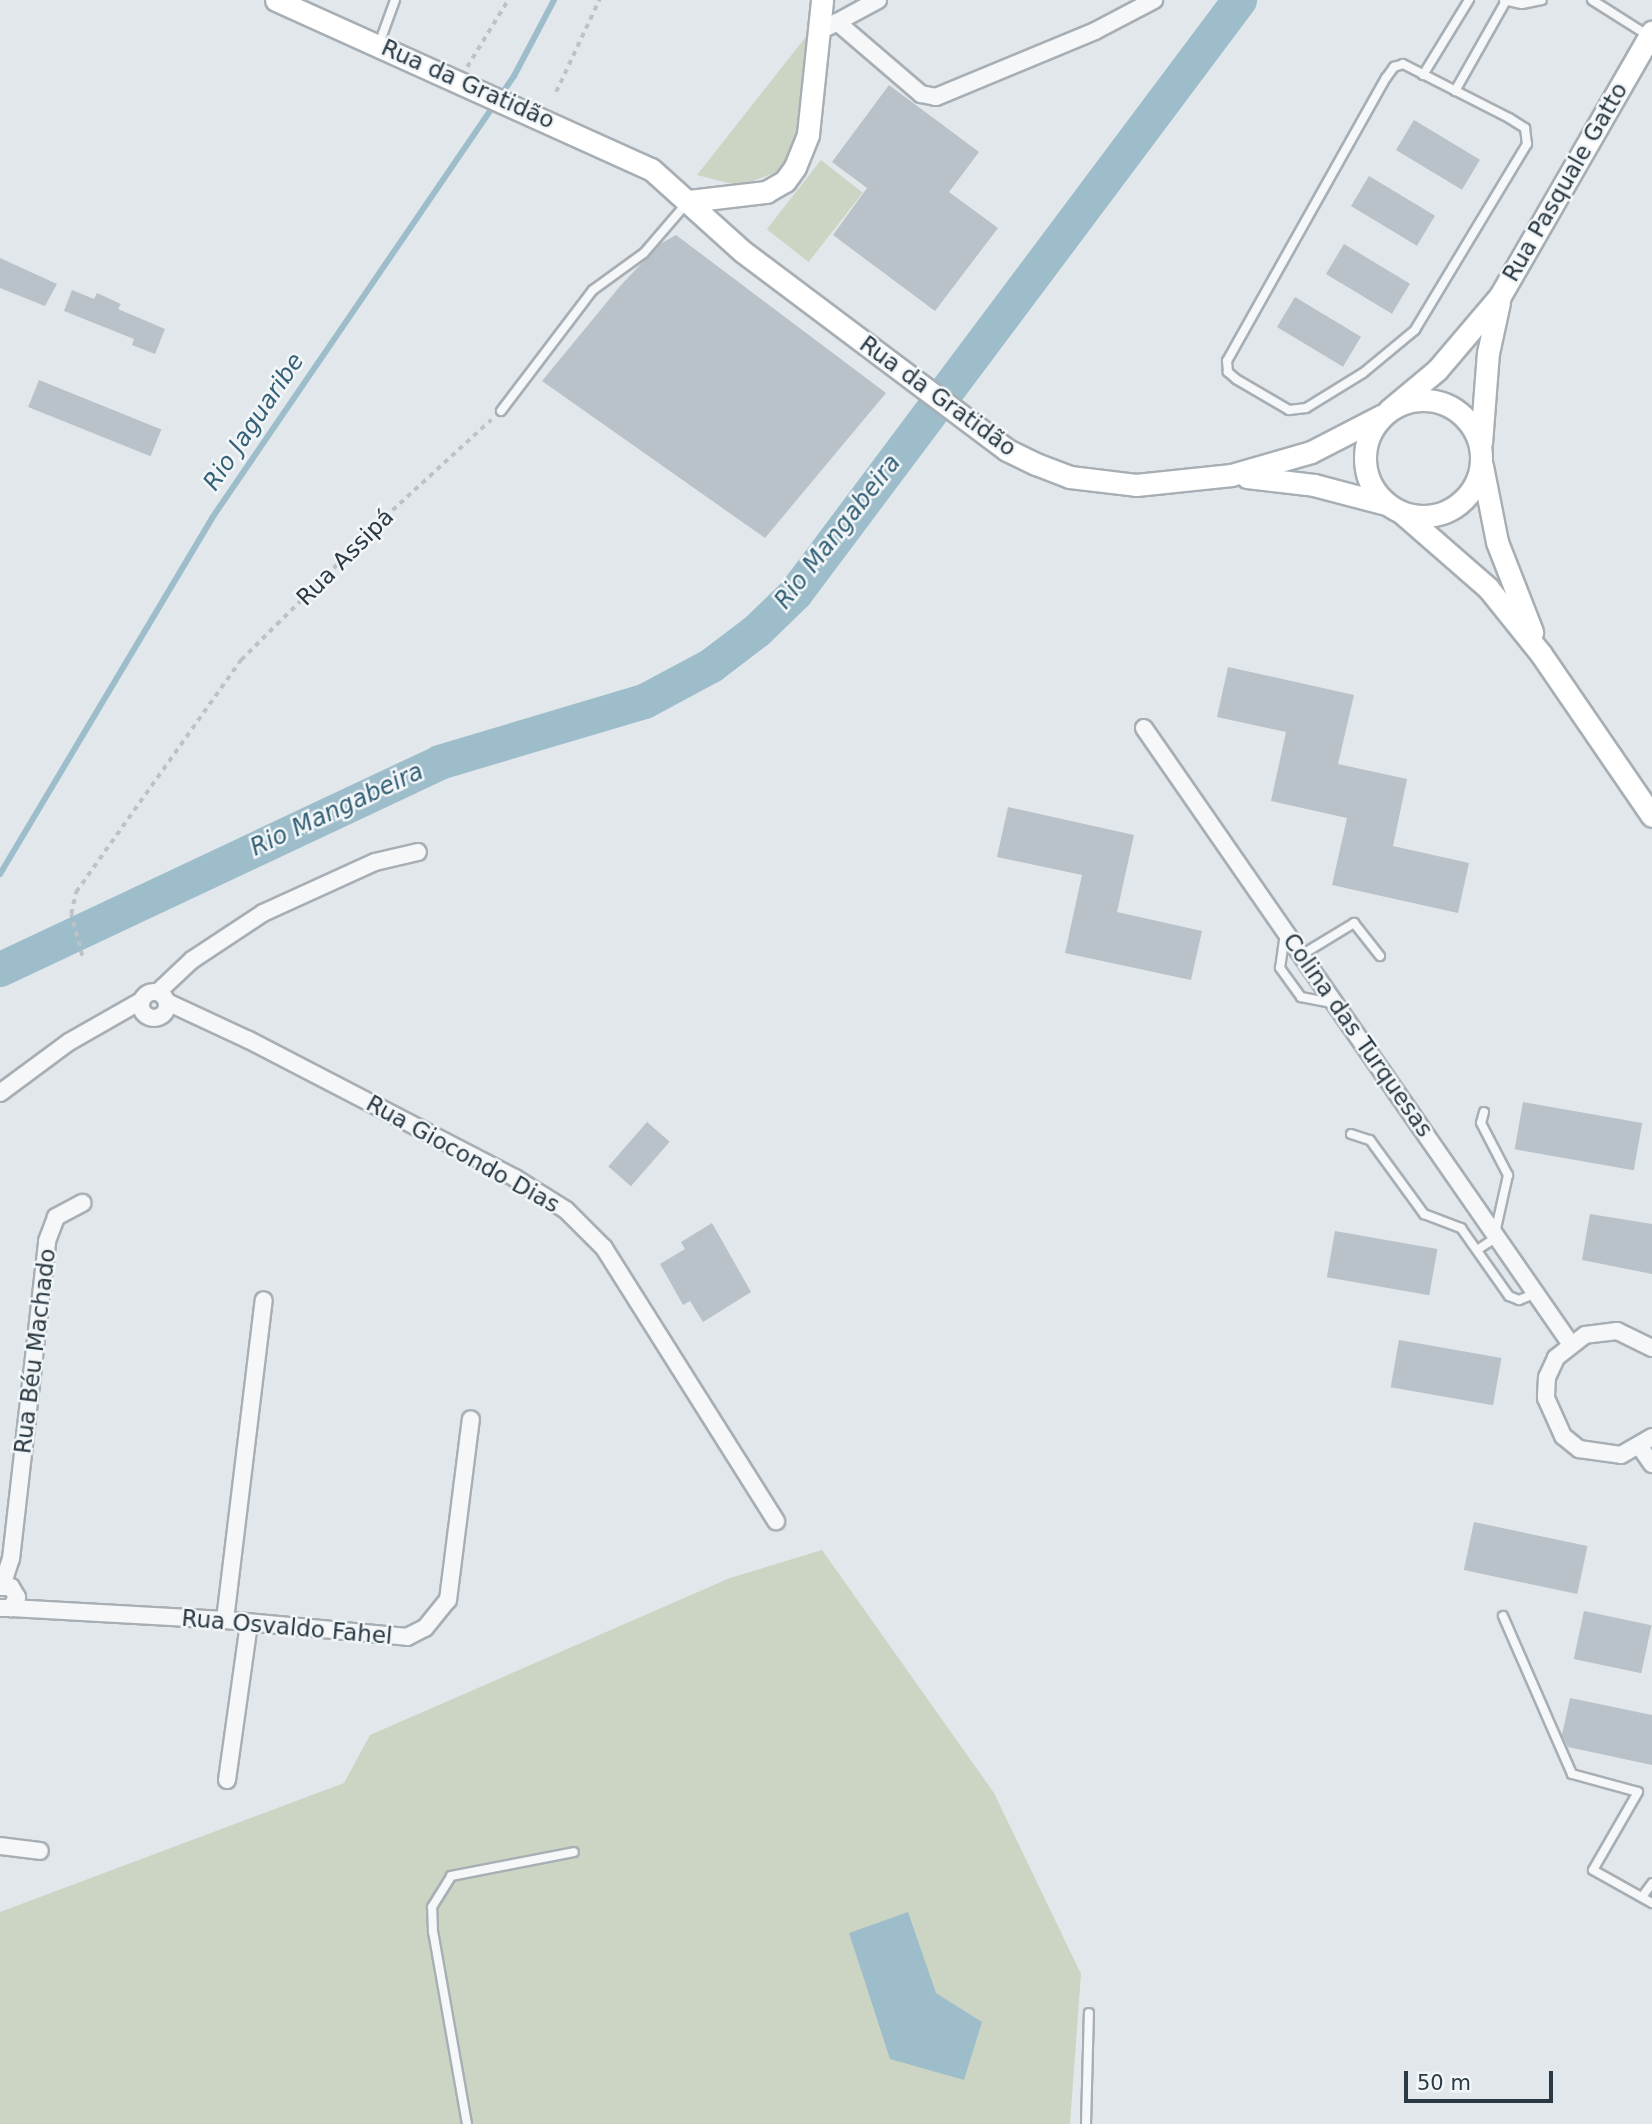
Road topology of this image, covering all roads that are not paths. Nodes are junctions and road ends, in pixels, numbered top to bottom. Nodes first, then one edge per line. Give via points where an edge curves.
1 (276, 0) edge
2 (395, 0) edge
3 (822, 0) edge
4 (878, 0) edge
5 (1154, 0) edge
6 (1469, 0) edge
7 (1542, 0) edge
8 (1592, 0) edge
9 (1505, 1) edge
10 (828, 26) junction
11 (1651, 34) edge
12 (379, 44) junction
13 (1423, 75) junction
14 (1455, 91) junction
15 (650, 169) junction
16 (722, 194) junction
17 (689, 201) junction
18 (1500, 296) junction
19 (501, 411) road end
20 (1385, 413) junction
21 (1481, 455) junction
22 (1231, 475) junction
23 (1395, 508) junction
24 (1541, 654) junction
25 (1144, 728) dead end
26 (1652, 816) edge
27 (418, 852) dead end
28 (1286, 930) junction
29 (1303, 954) junction
30 (1380, 956) dead end
31 (163, 997) junction
32 (141, 1001) junction
33 (1337, 1003) junction
34 (153, 1018) junction
35 (108, 1020) junction
36 (211, 1024) junction
37 (0, 1093) edge
38 (1483, 1112) dead end
39 (1351, 1133) dead end
40 (82, 1203) dead end
41 (1496, 1235) junction
42 (1477, 1250) junction
43 (1536, 1293) junction
44 (264, 1300) dead end
45 (1570, 1343) junction
46 (1652, 1348) edge
47 (471, 1419) dead end
48 (1646, 1442) edge
49 (1652, 1464) edge
50 (776, 1521) dead end
51 (6, 1599) edge
52 (1503, 1616) dead end
53 (225, 1620) junction
54 (249, 1623) junction
55 (227, 1780) dead end
56 (0, 1846) edge
57 (40, 1851) dead end
58 (574, 1852) dead end
59 (1652, 1883) edge
60 (1642, 1897) junction
61 (1652, 1903) edge
62 (1089, 2013) dead end
63 (467, 2124) edge
64 (1086, 2124) edge

1 - 12 street, Rua da Gratidão
2 - 12 lane
3 - 10 street
4 - 10 street
5 - 10 street via 1107,26 936,97 921,93
6 - 13 lane
7 - 9 lane
8 - 11 lane
9 - 14 lane
10 - 16 street via 807,134 795,167 773,190
11 - 18 street, Rua Pasquale Gatto
12 - 15 street, Rua da Gratidão
13 - 14 lane
13 - 14 lane via 1403,64 1394,67 1231,350 1228,372 1289,410 1306,408 1363,373 1415,330 1527,144 1525,128
15 - 16 street
15 - 17 street, Rua da Gratidão
16 - 17 street
17 - 19 lane via 645,253 593,290
17 - 22 street, Rua da Gratidão via 742,251 1007,450 1070,477 1136,485
18 - 20 street, Rua Pasquale Gatto via 1437,370
18 - 21 street, Rua Pasquale Gatto via 1488,353
20 - 21 street via 1407,402 1446,405 1475,432
20 - 22 street, Rua da Gratidão via 1311,452
20 - 23 street via 1365,446 1364,463 1377,494
21 - 23 street via 1478,475 1461,502 1432,515
21 - 24 street, Rua da Gratidão via 1497,542
22 - 23 street, Rua da Gratidão via 1314,485
23 - 24 street, Rua da Gratidão via 1460,560
24 - 26 street, Rua da Gratidão
25 - 28 street, Colina das Turquesas
27 - 31 street via 375,862 263,913 192,960
28 - 29 street, Colina das Turquesas
28 - 33 lane via 1280,968 1301,998
29 - 30 lane via 1354,923
29 - 33 street, Colina das Turquesas
31 - 32 street, Rua Giocondo Dias
31 - 34 street
31 - 36 street, Rua Giocondo Dias
32 - 34 street
32 - 35 street, Rua Giocondo Dias
33 - 41 street, Colina das Turquesas
34 - 35 street, Rua Giocondo Dias
34 - 36 street, Rua Giocondo Dias
35 - 37 street, Rua Giocondo Dias via 69,1042
36 - 50 street, Rua Giocondo Dias via 515,1178 587,1228
38 - 41 lane via 1481,1123 1508,1175
39 - 42 lane via 1370,1140 1424,1214 1455,1223
40 - 51 street, Rua Béu Machado via 56,1217 47,1241
41 - 42 lane
41 - 43 street, Colina das Turquesas
42 - 43 lane via 1509,1296 1519,1300
43 - 45 street, Colina das Turquesas
44 - 53 street
45 - 46 street via 1585,1335 1617,1331
45 - 48 street via 1547,1377 1546,1398 1557,1427 1579,1449 1600,1455 1620,1455
47 - 54 street, Rua Osvaldo Fahel via 447,1600 425,1628 390,1639
48 - 49 street
51 - 53 street, Rua Osvaldo Fahel via 55,1610
52 - 60 lane via 1572,1774 1638,1792 1593,1870
53 - 54 street, Rua Osvaldo Fahel
54 - 55 street
56 - 57 street
58 - 63 lane via 451,1876 432,1907
59 - 60 lane
60 - 61 lane
62 - 64 lane

